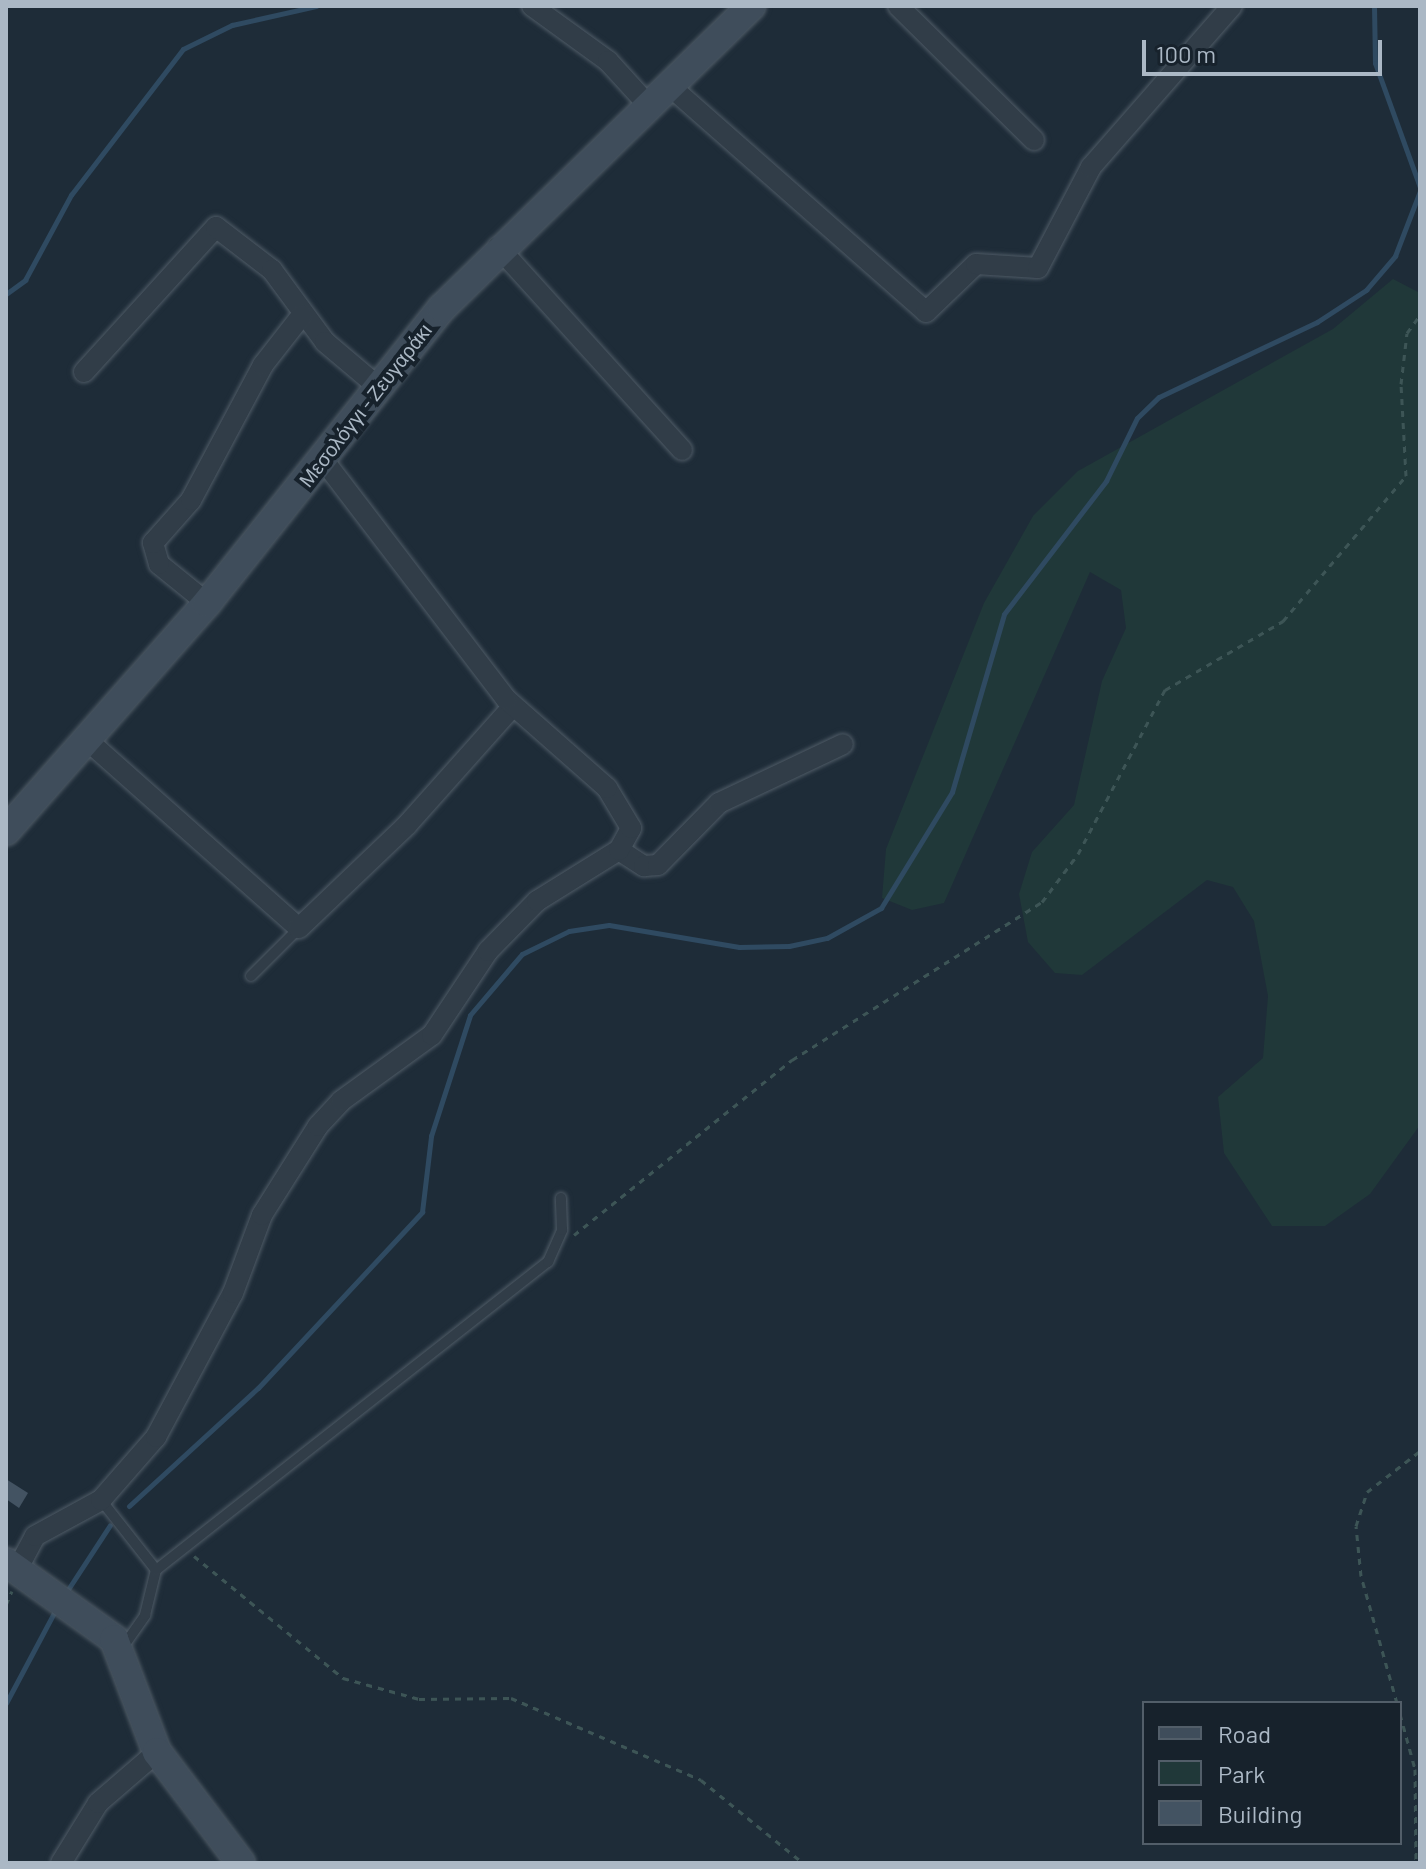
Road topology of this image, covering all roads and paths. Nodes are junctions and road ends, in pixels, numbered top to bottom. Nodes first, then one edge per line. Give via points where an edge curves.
1 (532, 6) edge
2 (751, 6) edge
3 (898, 6) edge
4 (1232, 6) edge
5 (671, 87) junction
6 (648, 105) junction
7 (1034, 140) dead end
8 (498, 247) junction
9 (302, 315) junction
10 (1420, 315) edge
11 (84, 372) dead end
12 (377, 386) junction
13 (682, 450) dead end
14 (323, 460) junction
15 (207, 603) junction
16 (513, 706) junction
17 (87, 740) junction
18 (843, 744) dead end
19 (6, 831) edge
20 (619, 850) junction
21 (299, 928) junction
22 (251, 976) dead end
23 (561, 1198) dead end
24 (558, 1247) junction
25 (1420, 1451) edge
26 (101, 1500) junction
27 (185, 1548) junction
28 (16, 1567) edge
29 (156, 1570) junction
30 (121, 1649) junction
31 (1396, 1701) edge
32 (1402, 1721) edge
33 (157, 1752) junction
34 (61, 1863) edge
35 (241, 1863) edge
36 (803, 1863) edge
37 (1416, 1863) edge

1 - 6 street via 608,61
2 - 5 main road, Μεσολόγγι - Ζευγαράκι
3 - 7 street
4 - 5 street via 1091,167 1038,268 976,264 926,312
5 - 6 main road, Μεσολόγγι - Ζευγαράκι
6 - 8 main road, Μεσολόγγι - Ζευγαράκι
8 - 12 main road, Μεσολόγγι - Ζευγαράκι
8 - 13 street
9 - 11 street via 272,270 216,227
9 - 12 street
9 - 15 street via 263,365 191,500 153,543 159,564
10 - 24 path via 1407,333 1401,384 1406,476 1283,621 1165,690 1078,854 1042,902 792,1060
12 - 14 main road, Μεσολόγγι - Ζευγαράκι
14 - 15 main road, Μεσολόγγι - Ζευγαράκι
14 - 16 street
15 - 17 main road, Μεσολόγγι - Ζευγαράκι
16 - 20 street via 629,815
16 - 21 street via 407,825
17 - 19 main road, Μεσολόγγι - Ζευγαράκι
17 - 21 street
18 - 20 street via 719,803 658,865 644,866
20 - 26 street via 537,901 464,978 432,1035 341,1101 318,1126 262,1215 233,1293 175,1408
21 - 22 lane
23 - 24 lane
24 - 27 lane via 526,1282
25 - 31 path via 1367,1492 1356,1526 1361,1576
26 - 28 street via 35,1536
26 - 29 lane
27 - 29 lane
27 - 36 path via 343,1678 419,1699 511,1698 701,1780
28 - 30 main road via 97,1621
29 - 30 lane via 145,1615
30 - 33 main road
32 - 37 path via 1415,1769
33 - 34 street via 98,1803
33 - 35 main road

